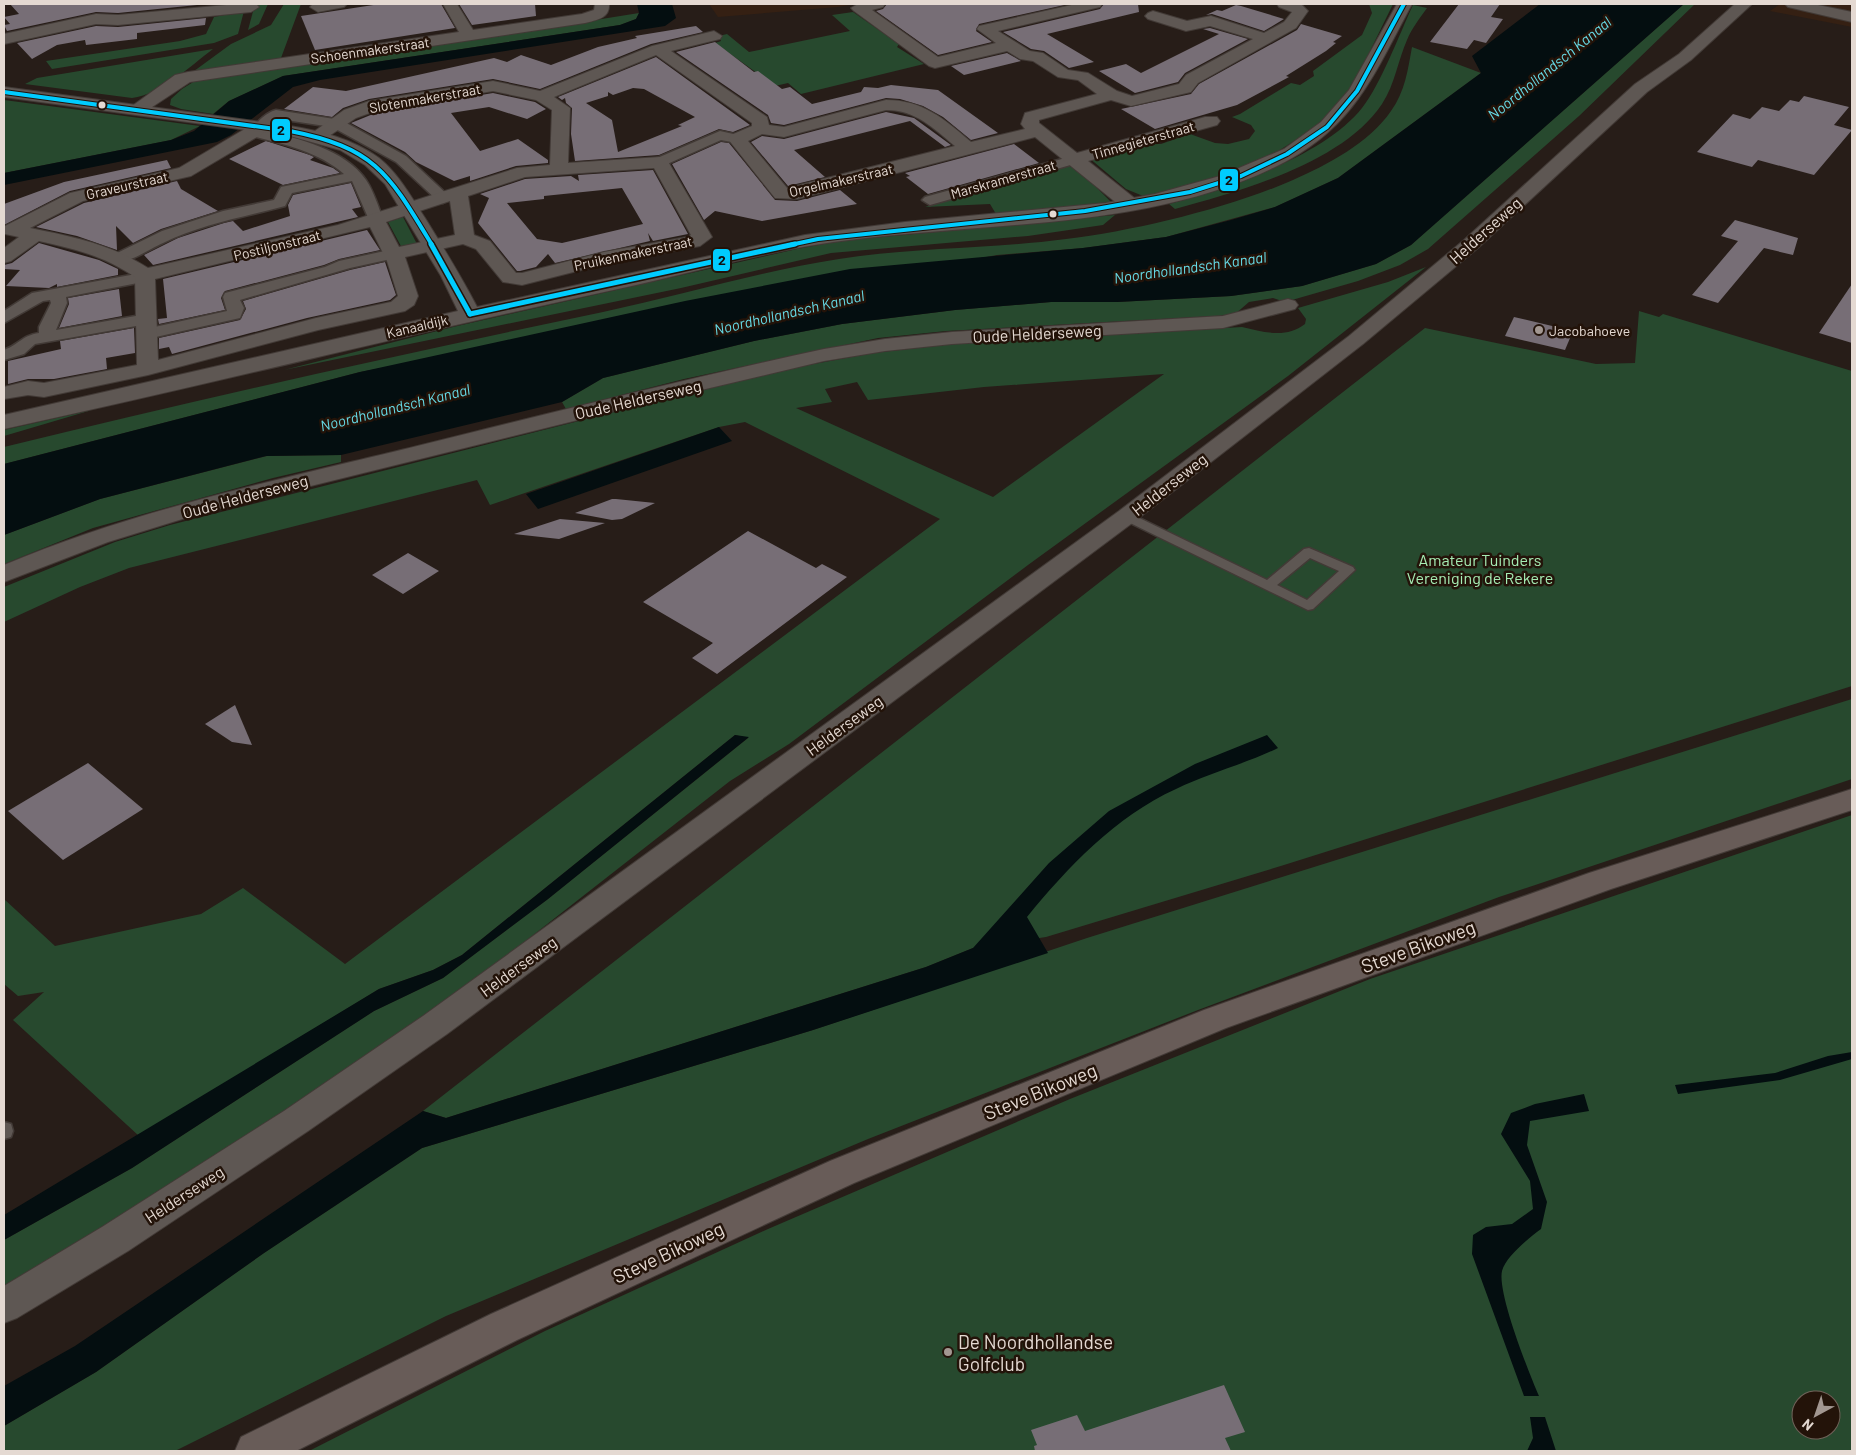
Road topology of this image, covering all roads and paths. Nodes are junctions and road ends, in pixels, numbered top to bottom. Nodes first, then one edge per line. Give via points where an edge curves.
1 (83, 4) edge
2 (339, 4) edge
3 (450, 4) edge
4 (602, 4) edge
5 (878, 4) edge
6 (1095, 4) edge
7 (1284, 4) edge
8 (1404, 4) edge
9 (1744, 4) edge
10 (1793, 4) edge
11 (318, 7) dead end
12 (251, 8) dead end
13 (1015, 9) dead end
14 (1153, 16) dead end
15 (1030, 18) junction
16 (1852, 18) edge
17 (96, 19) junction
18 (469, 36) junction
19 (714, 36) dead end
20 (1265, 38) junction
21 (4, 39) edge
22 (1010, 45) junction
23 (1672, 47) dead end
24 (658, 50) junction
25 (1641, 88) junction
26 (4, 92) edge
27 (1111, 95) junction
28 (541, 96) junction
29 (136, 109) junction
30 (1211, 121) dead end
31 (336, 123) junction
32 (254, 128) junction
33 (760, 129) junction
34 (1037, 131) junction
35 (316, 136) junction
36 (737, 139) junction
37 (968, 148) junction
38 (1076, 159) junction
39 (660, 162) junction
40 (559, 169) junction
41 (356, 176) junction
42 (450, 195) junction
43 (930, 200) dead end
44 (1131, 205) junction
45 (410, 209) junction
46 (375, 219) junction
47 (35, 235) junction
48 (465, 238) junction
49 (433, 245) junction
50 (394, 254) junction
51 (4, 257) edge
52 (119, 258) junction
53 (146, 276) junction
54 (57, 294) junction
55 (1288, 305) dead end
56 (470, 314) junction
57 (4, 318) edge
58 (147, 326) junction
59 (48, 337) junction
60 (4, 355) edge
61 (148, 369) junction
62 (4, 393) edge
63 (4, 422) edge
64 (1127, 516) junction
65 (4, 574) edge
66 (1268, 586) junction
67 (1852, 799) edge
68 (4, 1306) edge
69 (255, 1451) edge

1 - 17 street
2 - 11 street
3 - 18 street
4 - 18 street, Schoenmakerstraat via 602,12 585,18
5 - 22 street via 859,8 935,63
6 - 15 street
7 - 20 street via 1293,5 1300,11 1290,25
8 - 44 street, Kanaaldijk via 1348,104 1311,139 1274,160 1221,182
9 - 25 street, Helderseweg via 1685,57
10 - 16 street
12 - 17 street via 118,20
13 - 15 street
14 - 20 street via 1186,26 1211,21
15 - 22 street via 985,29
17 - 21 street
18 - 29 street, Schoenmakerstraat via 188,77
19 - 24 street
20 - 27 street via 1192,79 1185,88 1131,101
22 - 27 street via 1026,56 1037,56 1064,74 1082,76
23 - 25 street, Helderseweg
24 - 28 street
24 - 33 street via 761,121
25 - 64 street, Helderseweg via 1471,244 1364,334
26 - 29 street
27 - 34 street via 1030,117 1030,124
28 - 31 street, Slotenmakerstraat via 493,86 375,105
28 - 40 street, Slotenmakerstraat via 561,108
29 - 32 street
30 - 38 street, Tinnegieterstraat
31 - 32 street via 276,114
31 - 35 street, Slotenmakerstraat
31 - 42 street via 401,159
32 - 35 street
32 - 41 street via 339,162
32 - 47 street, Graveurstraat via 186,172 77,197 12,230
33 - 36 street
33 - 37 street via 784,132 886,105 904,104 919,108
34 - 37 street, Orgelmakerstraat
34 - 38 street
35 - 45 street via 373,162 386,173
36 - 37 street, Orgelmakerstraat via 782,194 797,193
36 - 39 street via 720,135
38 - 43 street, Marskramerstraat
38 - 44 street
39 - 40 street
39 - 48 street, Pruikenmakerstraat via 702,236 693,242 604,258 522,279 510,278 483,245
40 - 42 street via 523,172
41 - 46 street
41 - 52 street via 286,190 280,203 228,214 168,234
42 - 45 street
42 - 48 street
44 - 56 street, Kanaaldijk via 816,239
45 - 46 street, Postiljonstraat
45 - 49 street
46 - 50 street
46 - 53 street, Postiljonstraat via 269,248
47 - 51 street
47 - 52 street, Graveurstraat via 87,246
48 - 49 street
49 - 50 street
49 - 56 street
50 - 58 street via 345,264 331,270 335,283 236,308 234,314
50 - 61 street via 408,296 402,305 316,324
52 - 53 street, Graveurstraat
53 - 54 street, Postiljonstraat
53 - 58 street
54 - 57 street, Postiljonstraat via 38,298
54 - 59 street via 59,303 47,326
55 - 65 street, Oude Helderseweg via 1223,322 952,338 885,345 815,358 176,513 84,542
56 - 63 street, Kanaaldijk
58 - 59 street
58 - 61 street
59 - 60 street via 29,340 27,345
61 - 62 street via 44,390 28,388
64 - 66 lane
64 - 68 street, Helderseweg via 436,1026 123,1234
66 - 66 lane via 1308,606 1348,570 1309,552
67 - 69 main road, Steve Bikoweg via 1600,881 1215,1019 842,1172 504,1327

